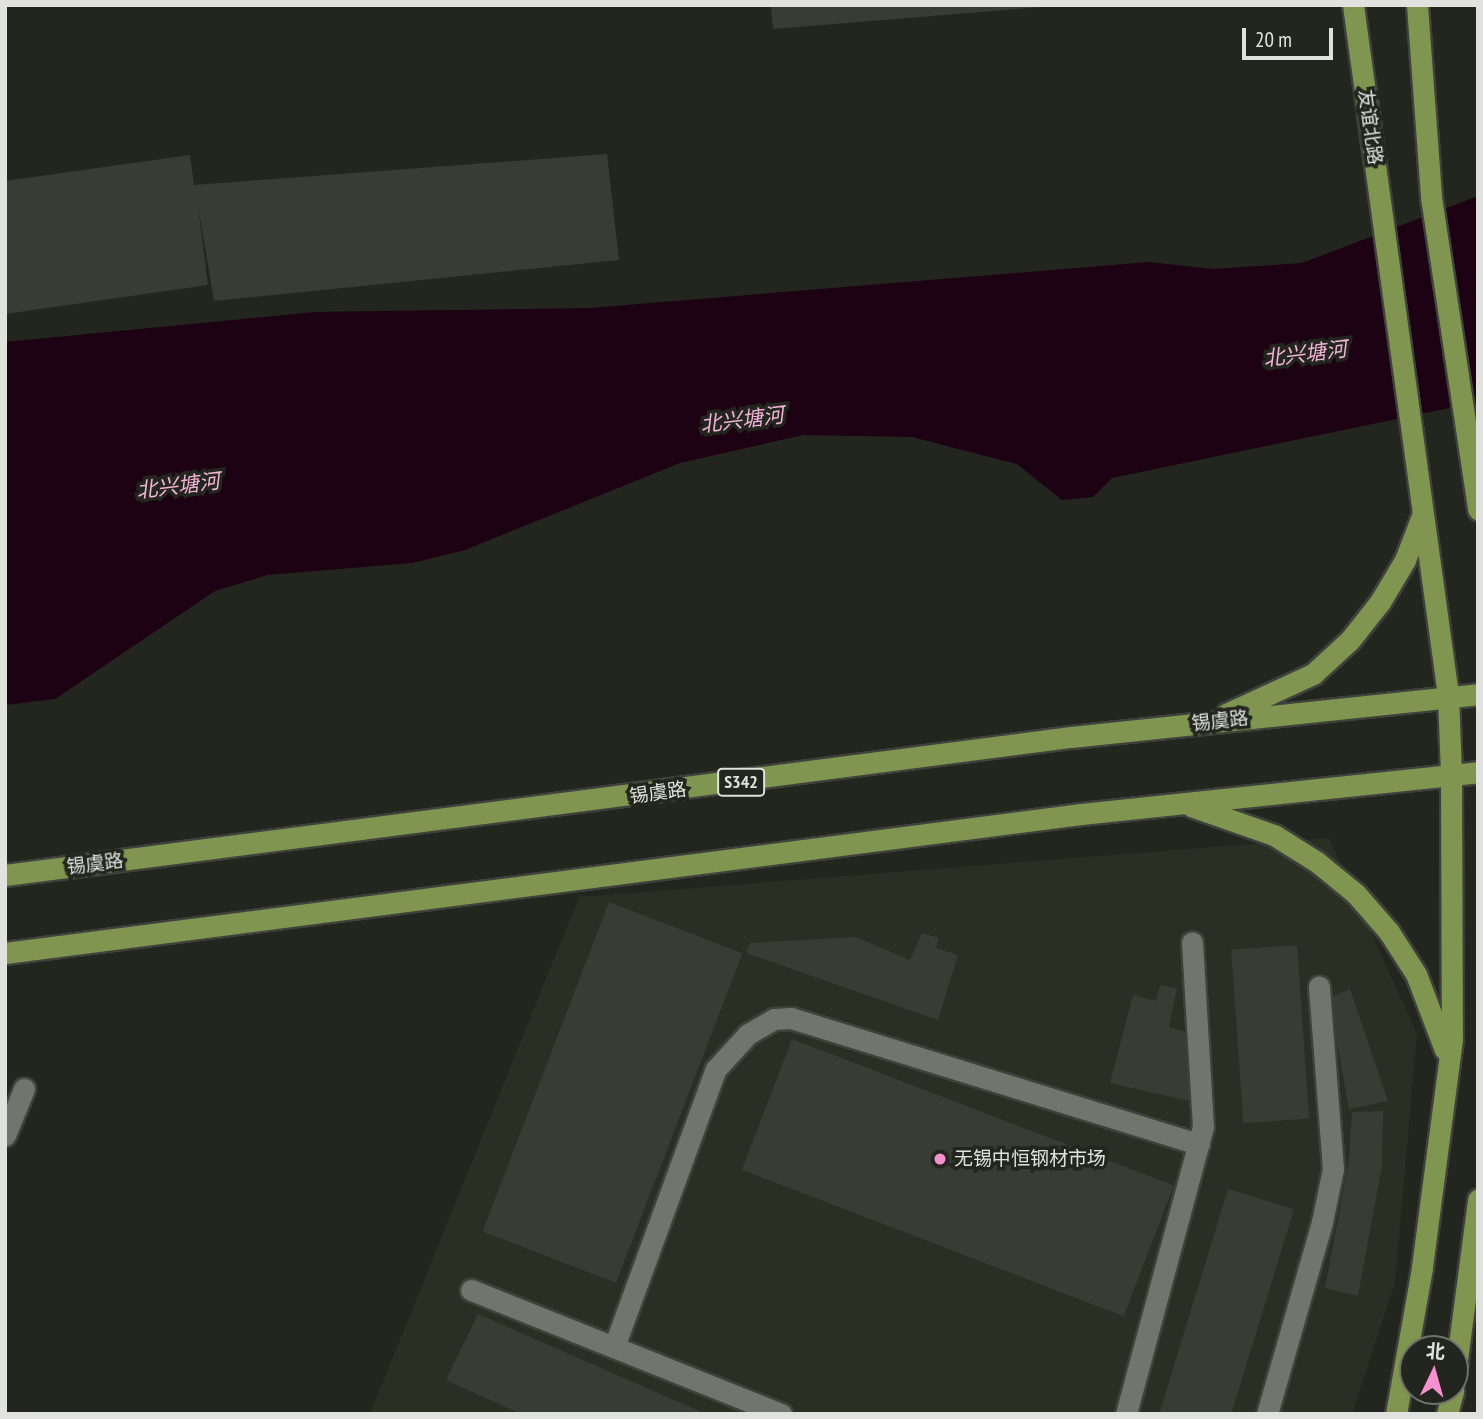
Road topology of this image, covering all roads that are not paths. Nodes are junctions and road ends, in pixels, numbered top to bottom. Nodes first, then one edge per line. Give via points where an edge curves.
1 (1353, 5) edge
2 (1417, 5) edge
3 (1472, 453) edge
4 (1478, 509) edge
5 (1423, 514) junction
6 (1478, 694) edge
7 (1448, 695) junction
8 (1209, 722) junction
9 (1478, 772) edge
10 (1451, 774) junction
11 (1178, 803) junction
12 (5, 875) edge
13 (1192, 942) dead end
14 (5, 953) edge
15 (1319, 988) dead end
16 (1450, 1069) junction
17 (24, 1089) dead end
18 (5, 1135) edge
19 (1199, 1144) junction
20 (1478, 1200) edge
21 (471, 1290) dead end
22 (1460, 1335) edge
23 (614, 1347) junction
24 (781, 1414) edge
25 (1126, 1414) edge
26 (1267, 1414) edge
27 (1396, 1414) edge

1 - 5 main road, 友谊北路
2 - 3 main road via 1431,197
3 - 4 main road
5 - 7 main road, 友谊北路
5 - 8 main road via 1387,592 1350,640 1313,674
6 - 7 main road, 锡虞路 / S342
7 - 8 main road, 锡虞路 / S342
7 - 10 main road, 友谊北路
8 - 12 main road, 锡虞路 / S342
9 - 10 main road
10 - 11 main road
10 - 16 main road, 友谊北路
11 - 14 main road
11 - 16 main road via 1274,835 1356,894 1389,932 1416,974 1437,1020
13 - 19 street via 1203,1127
15 - 26 street via 1333,1169
16 - 27 main road, 友谊北路
17 - 18 street
19 - 23 street via 791,1018 774,1019 748,1034 716,1069
19 - 25 street
20 - 22 main road
21 - 23 street
23 - 24 street

